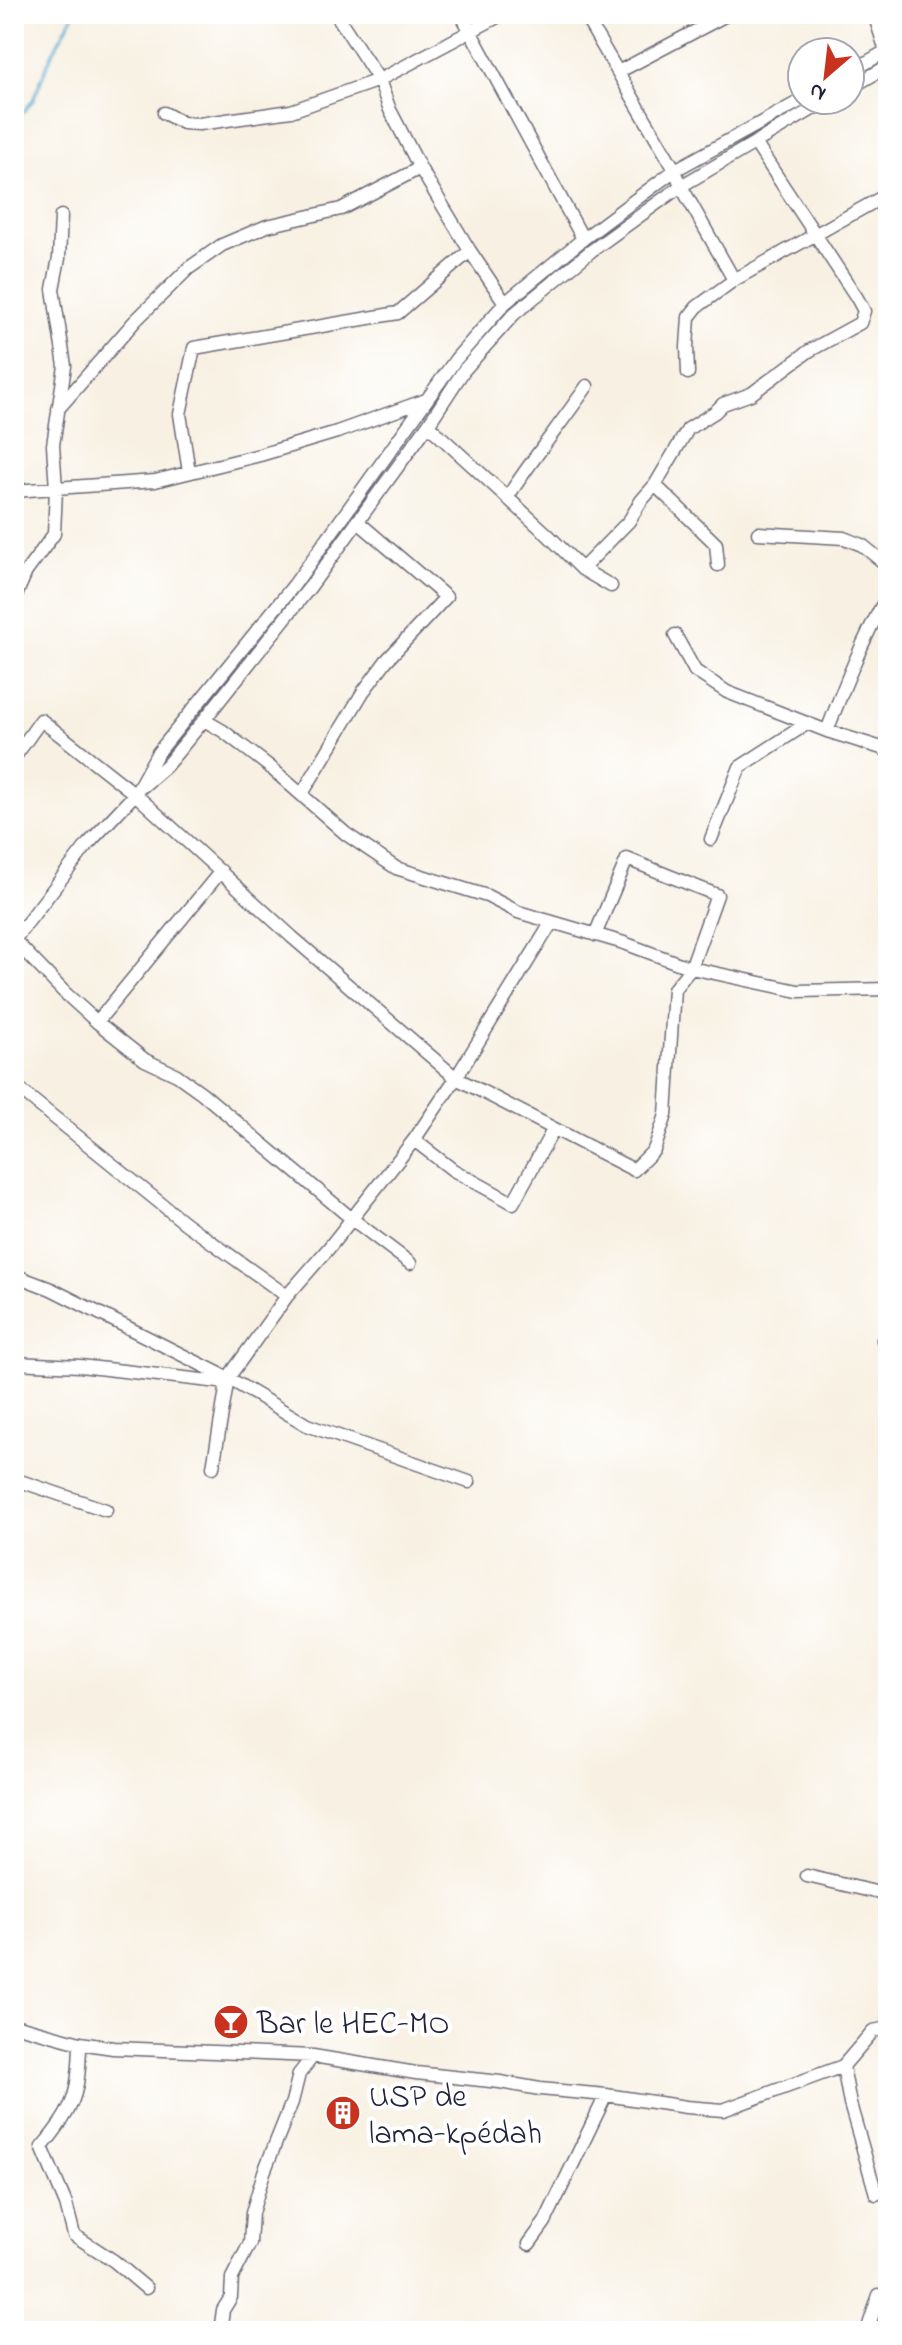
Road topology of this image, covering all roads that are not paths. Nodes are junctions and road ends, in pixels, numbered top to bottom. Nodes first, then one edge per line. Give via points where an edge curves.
1 (336, 14) edge
2 (461, 14) edge
3 (503, 14) edge
4 (584, 14) edge
5 (728, 14) edge
6 (874, 14) edge
7 (471, 31) junction
8 (887, 50) edge
9 (866, 62) edge
10 (888, 66) edge
11 (618, 72) junction
12 (866, 79) edge
13 (379, 80) junction
14 (786, 109) edge
15 (164, 113) dead end
16 (801, 116) edge
17 (756, 143) junction
18 (420, 168) junction
19 (675, 170) junction
20 (681, 186) junction
21 (888, 194) edge
22 (61, 216) dead end
23 (815, 236) junction
24 (583, 239) junction
25 (470, 251) junction
26 (734, 280) junction
27 (505, 303) junction
28 (688, 373) dead end
29 (587, 386) dead end
30 (427, 400) junction
31 (58, 409) junction
32 (428, 425) junction
33 (189, 472) junction
34 (655, 485) junction
35 (56, 489) junction
36 (14, 491) edge
37 (507, 498) junction
38 (357, 521) junction
39 (758, 533) dead end
40 (718, 565) dead end
41 (888, 566) edge
42 (582, 569) junction
43 (611, 586) dead end
44 (888, 595) edge
45 (14, 600) edge
46 (675, 635) dead end
47 (204, 720) junction
48 (808, 723) junction
49 (827, 731) junction
50 (888, 750) edge
51 (14, 758) edge
52 (135, 794) junction
53 (302, 794) junction
54 (711, 839) dead end
55 (221, 871) junction
56 (552, 922) junction
57 (595, 935) junction
58 (14, 940) edge
59 (691, 968) junction
60 (888, 989) edge
61 (97, 1022) junction
62 (456, 1078) junction
63 (14, 1085) edge
64 (553, 1130) junction
65 (414, 1140) junction
66 (352, 1219) junction
67 (410, 1263) dead end
68 (14, 1275) edge
69 (287, 1296) junction
70 (14, 1363) edge
71 (228, 1380) junction
72 (213, 1467) dead end
73 (14, 1479) edge
74 (469, 1482) dead end
75 (106, 1510) dead end
76 (807, 1876) dead end
77 (888, 1895) edge
78 (14, 2025) edge
79 (888, 2028) edge
80 (80, 2043) junction
81 (313, 2056) junction
82 (843, 2066) junction
83 (606, 2095) junction
84 (876, 2194) dead end
85 (529, 2244) dead end
86 (146, 2288) dead end
87 (888, 2297) edge
88 (220, 2331) edge
89 (867, 2331) edge

1 - 13 street
2 - 7 street
3 - 7 street
4 - 11 street
5 - 11 street
6 - 8 street
7 - 13 street
7 - 24 street
8 - 9 street
10 - 12 street
11 - 19 street
13 - 15 street via 291,111 199,124
13 - 18 street
14 - 19 street
16 - 17 street
17 - 20 street
17 - 23 street
18 - 25 street
18 - 31 street via 341,209 267,226 222,245 189,268 135,321
19 - 20 street
19 - 24 street
20 - 26 street
20 - 32 street via 514,314 464,370
21 - 23 street
22 - 31 street via 53,289 65,366
23 - 26 street
23 - 34 street via 864,311 860,323 688,429
24 - 27 street
25 - 27 street
25 - 33 street via 398,313 194,348 180,414
26 - 28 street via 689,317
27 - 30 street
29 - 37 street
30 - 33 street via 337,432
30 - 52 street via 294,585 157,754
31 - 35 street via 53,445
32 - 37 street
32 - 38 street
33 - 35 street via 155,481
34 - 40 street via 716,544
34 - 42 street
35 - 36 street
35 - 45 street via 54,534 26,572
37 - 42 street
38 - 47 street
38 - 53 street via 446,597 363,692
39 - 41 street via 844,538
42 - 43 street
44 - 49 street
46 - 48 street via 695,671 727,692
47 - 52 street
47 - 53 street
48 - 49 street
48 - 54 street via 740,767
49 - 50 street
51 - 52 street via 41,720
52 - 55 street
52 - 58 street via 88,844
53 - 56 street via 346,834 396,868
55 - 61 street
55 - 62 street
56 - 57 street
56 - 62 street
57 - 59 street
57 - 59 street via 627,859 717,895
58 - 61 street
59 - 60 street via 798,991
59 - 64 street via 674,989 666,1115 654,1150 634,1170
61 - 66 street via 145,1060 202,1093
62 - 64 street
62 - 65 street
63 - 69 street via 185,1223
64 - 65 street via 513,1203 453,1170
65 - 66 street
66 - 67 street
66 - 69 street
68 - 71 street
69 - 71 street
70 - 71 street
71 - 72 street
71 - 74 street via 307,1425
73 - 75 street
76 - 77 street
78 - 80 street
79 - 82 street via 873,2031
80 - 81 street
80 - 86 street via 77,2091 65,2118 42,2147 74,2235
81 - 83 street
81 - 88 street via 299,2074 264,2172 250,2243 232,2278
82 - 83 street via 723,2110
82 - 84 street
83 - 85 street via 545,2222
87 - 89 street via 879,2295

